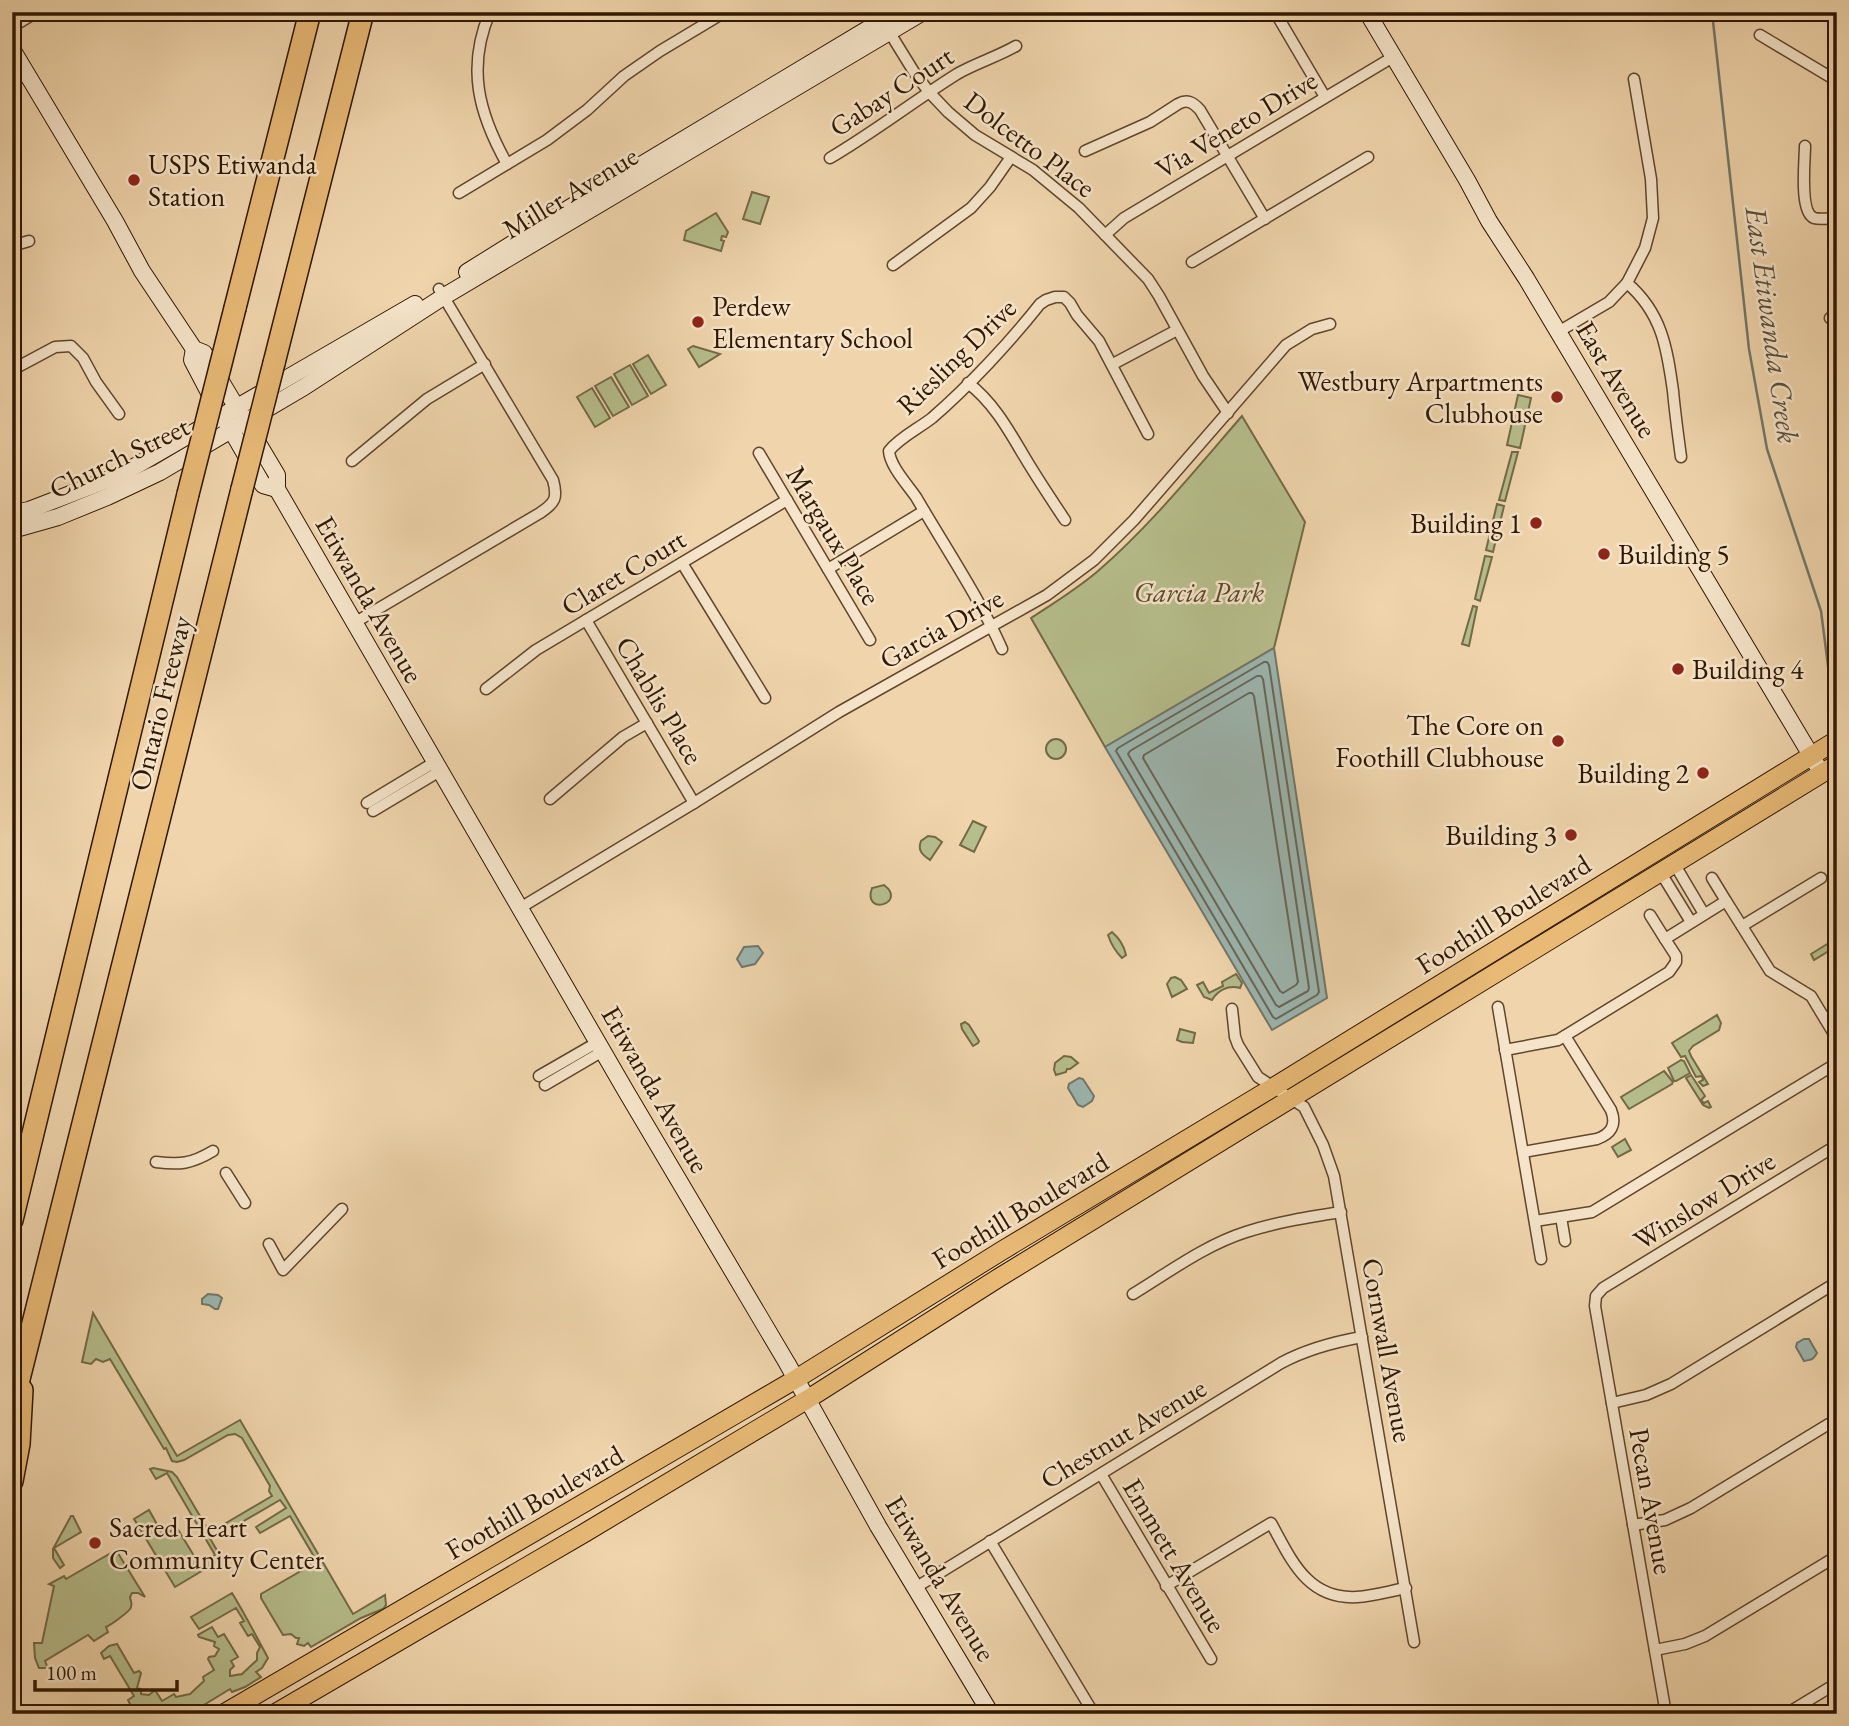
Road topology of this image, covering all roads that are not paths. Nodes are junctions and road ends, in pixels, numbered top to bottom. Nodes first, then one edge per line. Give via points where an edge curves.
1 (37, 12) edge
2 (310, 12) edge
3 (363, 12) edge
4 (490, 12) edge
5 (725, 12) edge
6 (923, 12) edge
7 (1275, 12) edge
8 (1374, 15) edge
9 (886, 20) edge
10 (12, 27) edge
11 (1760, 35) dead end
12 (1016, 46) dead end
13 (12, 49) edge
14 (1393, 57) junction
15 (1634, 79) dead end
16 (1837, 81) edge
17 (929, 92) junction
18 (1325, 97) junction
19 (1805, 146) dead end
20 (1084, 151) dead end
21 (1228, 156) junction
22 (1011, 157) junction
23 (1368, 157) dead end
24 (830, 158) dead end
25 (508, 164) junction
26 (459, 193) dead end
27 (1837, 218) edge
28 (1265, 219) junction
29 (1105, 235) junction
30 (29, 241) dead end
31 (12, 246) edge
32 (1192, 262) dead end
33 (893, 265) dead end
34 (1627, 283) junction
35 (441, 293) junction
36 (1330, 324) dead end
37 (1177, 330) junction
38 (1558, 332) junction
39 (485, 364) junction
40 (1113, 364) junction
41 (12, 370) edge
42 (968, 383) junction
43 (1228, 412) junction
44 (119, 414) dead end
45 (234, 418) junction
46 (1148, 433) dead end
47 (759, 453) dead end
48 (1681, 457) dead end
49 (352, 461) dead end
50 (787, 499) junction
51 (924, 511) junction
52 (12, 513) edge
53 (1065, 520) dead end
54 (12, 530) edge
55 (682, 563) junction
56 (828, 569) junction
57 (586, 620) junction
58 (354, 624) junction
59 (992, 626) junction
60 (870, 640) dead end
61 (1002, 649) dead end
62 (486, 689) dead end
63 (765, 698) dead end
64 (647, 723) junction
65 (1837, 740) edge
66 (1811, 756) junction
67 (438, 767) junction
68 (1829, 769) edge
69 (550, 799) dead end
70 (694, 803) junction
71 (370, 807) dead end
72 (1668, 869) junction
73 (1712, 878) dead end
74 (1821, 878) dead end
75 (1726, 901) junction
76 (520, 908) junction
77 (1704, 914) junction
78 (1650, 915) dead end
79 (1689, 924) junction
80 (1742, 926) junction
81 (1665, 939) junction
82 (1498, 1007) dead end
83 (1232, 1009) dead end
84 (1837, 1011) edge
85 (1825, 1018) junction
86 (1565, 1036) junction
87 (1837, 1039) edge
88 (601, 1046) junction
89 (1505, 1050) junction
90 (1837, 1063) edge
91 (542, 1080) dead end
92 (1272, 1088) junction
93 (1291, 1098) junction
94 (1837, 1145) edge
95 (213, 1151) dead end
96 (1523, 1152) junction
97 (156, 1162) dead end
98 (226, 1173) dead end
99 (245, 1203) dead end
100 (342, 1209) dead end
101 (1341, 1212) junction
102 (1561, 1217) junction
103 (12, 1220) edge
104 (1535, 1221) junction
105 (1565, 1241) dead end
106 (269, 1244) dead end
107 (1541, 1259) dead end
108 (1837, 1282) edge
109 (1133, 1294) dead end
110 (1596, 1296) joint
111 (1362, 1337) junction
112 (24, 1363) junction
113 (796, 1379) junction
114 (808, 1399) junction
115 (1612, 1403) junction
116 (12, 1407) edge
117 (1837, 1419) edge
118 (1101, 1474) junction
119 (12, 1481) edge
120 (1633, 1525) junction
121 (989, 1541) junction
122 (1837, 1556) edge
123 (1166, 1586) junction
124 (915, 1588) junction
125 (1406, 1588) junction
126 (1414, 1642) dead end
127 (1654, 1650) junction
128 (1211, 1659) dead end
129 (1837, 1683) edge
130 (223, 1714) edge
131 (274, 1714) edge
132 (991, 1714) edge
133 (1094, 1714) edge
134 (1666, 1714) edge
135 (1786, 1714) edge

1 - 10 street
2 - 103 highway, Ontario Freeway, bridge
3 - 112 highway, Ontario Freeway, bridge
4 - 25 street via 480,44 478,82 489,130
5 - 25 street via 624,76 587,110
6 - 9 main road, Miller Avenue
7 - 18 street
8 - 14 main road, East Avenue
9 - 17 street, Dolcetto Place
9 - 35 main road, Miller Avenue
11 - 16 street
12 - 17 street, Gabay Court
13 - 45 main road, Etiwanda Avenue via 142,271 194,349 192,360
14 - 18 street, Via Veneto Drive
14 - 38 main road, East Avenue
15 - 34 street via 1653,218 1645,248
17 - 22 street, Dolcetto Place via 962,124
17 - 24 street, Gabay Court
18 - 21 street, Via Veneto Drive
19 - 27 street via 1804,202 1808,213 1815,218
20 - 21 street via 1187,101 1200,110
21 - 28 street
21 - 29 street, Via Veneto Drive via 1124,218
22 - 29 street, Dolcetto Place via 1079,208
22 - 33 street via 971,208
23 - 28 street
25 - 26 street
28 - 32 street
29 - 37 street, Dolcetto Place via 1148,279
30 - 31 street
34 - 38 street via 1609,302
34 - 48 street via 1654,314 1665,338
35 - 39 street
35 - 45 main road, Miller Avenue via 304,387
36 - 43 street, Garcia Drive via 1286,345
37 - 40 street
37 - 43 street, Dolcetto Place
38 - 66 main road, East Avenue
39 - 49 street via 426,399
39 - 58 street via 553,480 555,498 540,513
40 - 42 street, Riesling Drive via 1070,303 1055,297 1040,304
40 - 46 street
41 - 44 street via 55,347 71,346
42 - 51 street, Riesling Drive via 889,451 890,460
42 - 53 street via 1000,416
43 - 59 street, Garcia Drive via 1094,560 1047,595
45 - 52 main road, Church Street via 120,475
45 - 54 main road, Church Street via 160,472 58,517
45 - 58 main road, Etiwanda Avenue via 277,475 277,489
47 - 50 street, Margaux Place
50 - 55 street, Claret Court
50 - 56 street, Margaux Place
51 - 56 street
51 - 59 street
55 - 57 street, Claret Court
55 - 63 street
56 - 60 street, Margaux Place
57 - 62 street, Claret Court via 536,650
57 - 64 street, Chablis Place
58 - 67 main road, Etiwanda Avenue
59 - 61 street
59 - 70 street, Garcia Drive via 839,712
64 - 69 street via 623,737
64 - 70 street, Chablis Place
65 - 66 main road, Foothill Boulevard
66 - 68 main road, East Avenue
66 - 92 main road, Foothill Boulevard
67 - 71 street
67 - 76 main road, Etiwanda Avenue
68 - 72 main road, Foothill Boulevard
70 - 76 street, Garcia Drive
72 - 77 street
72 - 79 street
72 - 93 main road, Foothill Boulevard
73 - 75 street
74 - 80 street
75 - 77 street
75 - 80 street
76 - 88 main road, Etiwanda Avenue
77 - 79 street
78 - 81 street
79 - 81 street
80 - 85 street via 1770,971 1811,996
81 - 86 street via 1676,962 1669,972
82 - 89 street
83 - 92 street via 1238,1045 1258,1077
84 - 85 street
85 - 87 street
86 - 89 street
86 - 96 street via 1611,1110 1611,1131 1597,1139
88 - 91 street
88 - 113 main road, Etiwanda Avenue
89 - 96 street
90 - 102 street via 1592,1212
92 - 93 street, Cornwall Avenue
92 - 113 main road, Foothill Boulevard
93 - 101 street, Cornwall Avenue via 1304,1107 1319,1134
93 - 114 main road, Foothill Boulevard
94 - 110 street, Winslow Drive
95 - 97 street via 189,1163
96 - 104 street
98 - 99 street
100 - 106 street via 283,1270
101 - 109 street via 1245,1232 1196,1255
101 - 111 street, Cornwall Avenue
102 - 104 street
102 - 105 street
104 - 107 street
108 - 115 street via 1665,1387
110 - 115 street, Pecan Avenue
111 - 118 street, Chestnut Avenue via 1290,1358
111 - 125 street, Cornwall Avenue
112 - 116 highway, Ontario Freeway
112 - 119 highway
113 - 114 main road, Etiwanda Avenue
113 - 130 main road, Foothill Boulevard
114 - 124 main road, Etiwanda Avenue
114 - 131 main road, Foothill Boulevard
115 - 120 street, Pecan Avenue
117 - 120 street via 1691,1508 1665,1520
118 - 121 street, Chestnut Avenue
118 - 123 street, Emmett Avenue
120 - 127 street, Pecan Avenue
121 - 124 street, Chestnut Avenue
121 - 133 street
122 - 127 street via 1705,1636
123 - 125 street via 1270,1523 1297,1567 1321,1590 1357,1597
123 - 128 street, Emmett Avenue
124 - 132 main road, Etiwanda Avenue
125 - 126 street, Cornwall Avenue
127 - 134 street, Pecan Avenue
129 - 135 street

